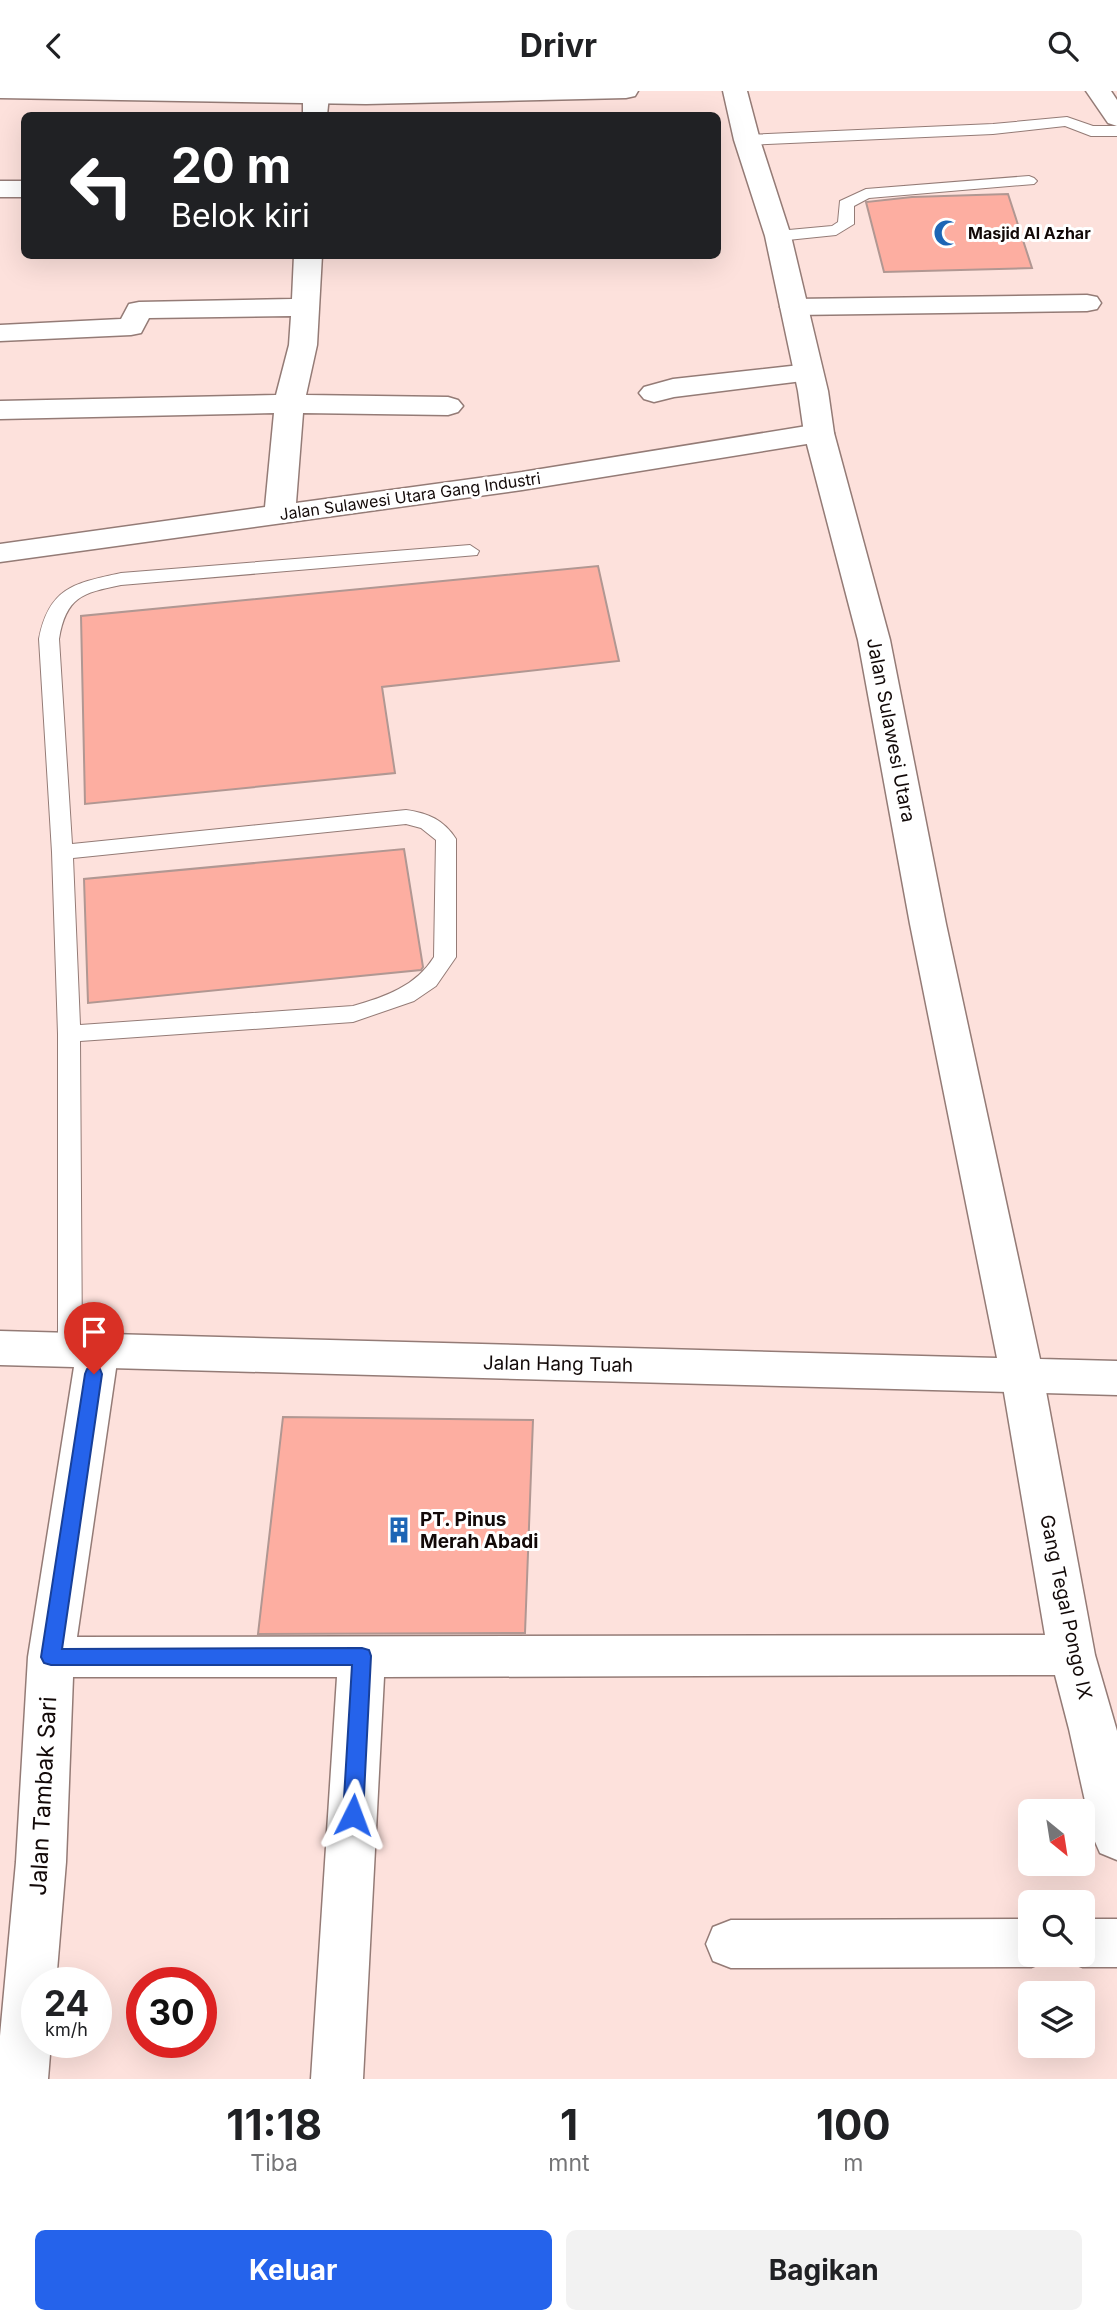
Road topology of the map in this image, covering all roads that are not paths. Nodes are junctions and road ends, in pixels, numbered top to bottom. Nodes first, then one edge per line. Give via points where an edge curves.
1 (626, 91) edge
2 (735, 91) edge
3 (1098, 91) edge
4 (0, 92) edge
5 (315, 106) edge
6 (1117, 118) edge
7 (1117, 131) edge
8 (747, 140) junction
9 (1029, 181) dead end
10 (0, 189) edge
11 (21, 189) edge
12 (778, 236) junction
13 (308, 259) edge
14 (1087, 303) dead end
15 (305, 307) junction
16 (794, 307) junction
17 (0, 333) edge
18 (809, 373) junction
19 (654, 393) dead end
20 (289, 404) junction
21 (448, 406) dead end
22 (0, 410) edge
23 (819, 433) junction
24 (280, 514) junction
25 (470, 551) dead end
26 (0, 553) edge
27 (62, 852) junction
28 (69, 1034) junction
29 (0, 1348) edge
30 (84, 1348) junction
31 (1021, 1375) junction
32 (1117, 1378) edge
33 (1072, 1655) junction
34 (362, 1656) junction
35 (51, 1657) junction
36 (1105, 1730) edge
37 (1117, 1837) edge
38 (1018, 1943) edge
39 (1095, 1943) edge
40 (1117, 1943) edge
41 (731, 1944) dead end
42 (22, 2079) edge
43 (337, 2079) edge

1 - 5 street
2 - 8 street, Jalan Sulawesi Utara
3 - 6 street
4 - 5 street
7 - 8 lane via 1091,131 1067,121 993,129
8 - 12 street, Jalan Sulawesi Utara
9 - 12 lane via 866,194 846,204 846,223 836,230
10 - 11 street
12 - 16 street, Jalan Sulawesi Utara
13 - 15 street
14 - 16 street
15 - 17 street via 139,310 131,327
15 - 20 street via 303,345
16 - 18 street, Jalan Sulawesi Utara
18 - 19 street
18 - 23 street, Jalan Sulawesi Utara
20 - 21 street
20 - 22 street
20 - 24 street
23 - 24 street, Jalan Sulawesi Utara Gang Industri
23 - 31 street, Jalan Sulawesi Utara via 874,640
24 - 26 street, Jalan Sulawesi Utara Gang Industri
25 - 27 lane via 121,579 93,585 57,604 49,639
27 - 28 lane
27 - 28 lane via 406,817 430,823 446,839 445,957 427,983 392,1003 352,1014
28 - 30 lane
29 - 30 street, Jalan Hang Tuah
30 - 31 street, Jalan Hang Tuah
30 - 35 street, Jalan Tambak Sari
31 - 32 street, Jalan Hang Tuah
31 - 33 street, Gang Tegal Pongo IX
33 - 34 street
33 - 36 street, Gang Tegal Pongo IX
34 - 35 street
34 - 43 street
35 - 42 street, Jalan Tambak Sari via 41,1862
36 - 37 street, Gang Tegal Pongo IX
38 - 41 street
39 - 40 street

